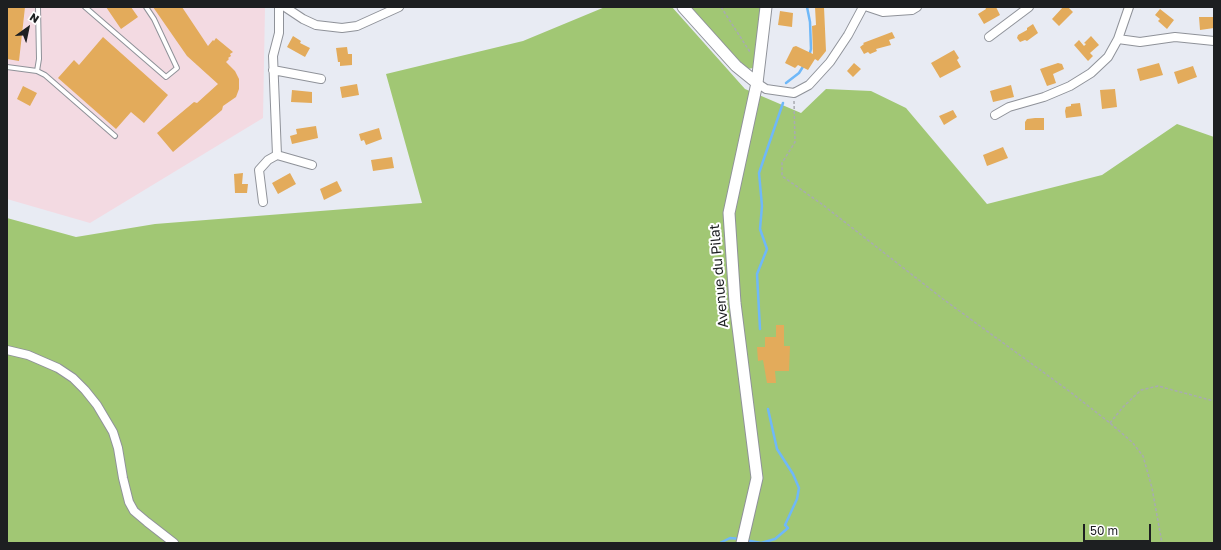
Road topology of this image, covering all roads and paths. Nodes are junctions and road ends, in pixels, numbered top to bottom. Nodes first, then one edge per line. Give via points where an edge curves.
1 (38, 7) edge
2 (85, 7) edge
3 (146, 7) edge
4 (279, 7) edge
5 (285, 7) edge
6 (398, 7) edge
7 (682, 7) edge
8 (721, 7) edge
9 (766, 7) edge
10 (863, 7) edge
11 (868, 7) edge
12 (917, 7) edge
13 (1029, 7) edge
14 (1129, 7) edge
15 (989, 37) dead end
16 (1118, 39) junction
17 (1214, 41) edge
18 (760, 57) junction
19 (7, 67) edge
20 (273, 70) junction
21 (37, 71) junction
22 (321, 79) dead end
23 (757, 83) junction
24 (794, 93) junction
25 (995, 115) dead end
26 (115, 136) dead end
27 (277, 155) junction
28 (312, 165) dead end
29 (263, 202) dead end
30 (7, 350) edge
31 (1214, 400) edge
32 (1110, 423) junction
33 (174, 543) edge
34 (742, 543) edge
35 (1162, 543) edge

1 - 21 lane
2 - 3 lane via 166,77 177,68
4 - 20 street via 279,33 273,56
5 - 6 street via 316,25 342,28 357,26
7 - 23 main road via 736,66
8 - 18 path via 747,48 754,56
9 - 18 main road, Avenue du Pilat
10 - 24 street via 830,62 809,85
11 - 12 street via 883,12 912,10
13 - 15 street
14 - 16 street
16 - 17 street via 1140,42 1175,37
16 - 25 street via 1108,57 1091,73 1044,97 1009,107
18 - 23 main road, Avenue du Pilat
19 - 21 lane
20 - 22 street
20 - 27 street
21 - 26 lane via 45,75
23 - 24 street via 766,89
23 - 34 main road, Avenue du Pilat via 729,213 735,303 757,478
24 - 32 path via 795,142 782,163 782,176
27 - 28 street
27 - 29 street via 259,170
30 - 33 street via 28,355 58,368 85,390 113,432 129,502 147,522
31 - 32 path via 1158,386 1141,390
32 - 35 path via 1132,442 1142,456 1152,488

